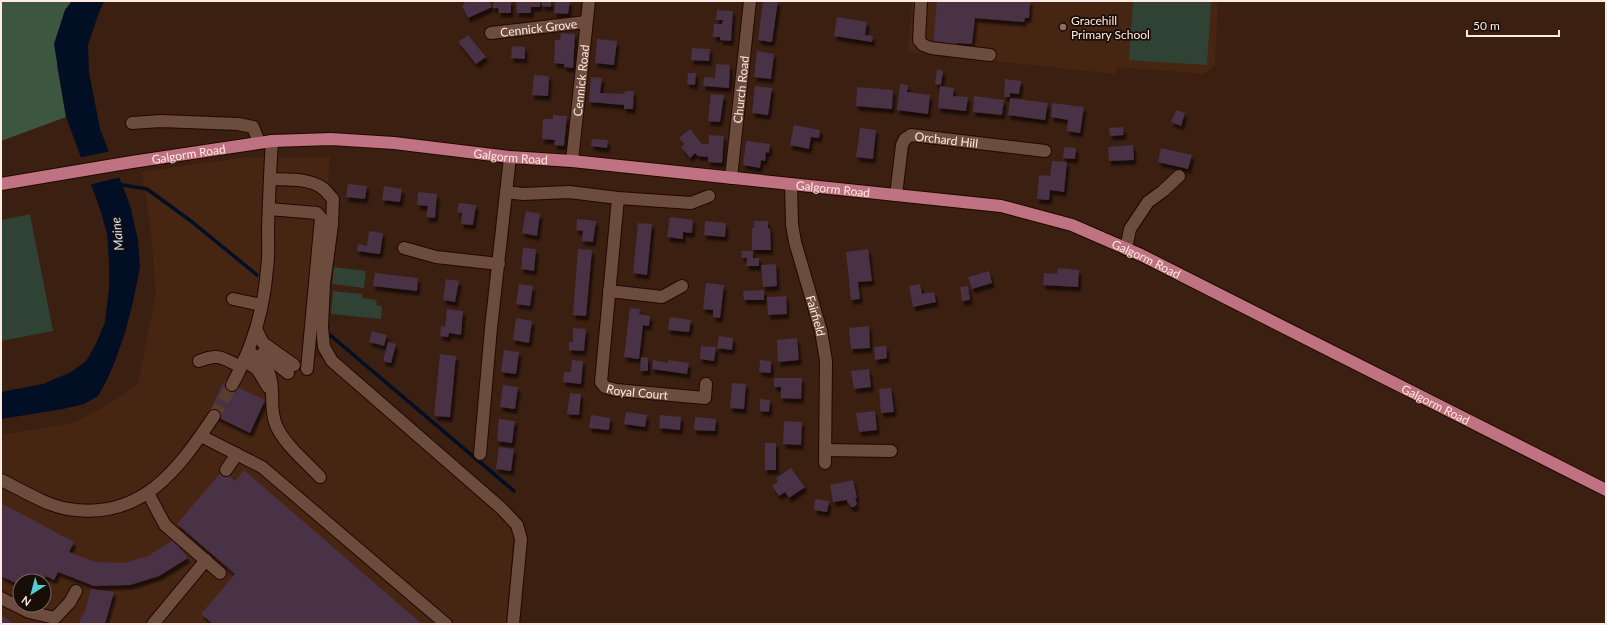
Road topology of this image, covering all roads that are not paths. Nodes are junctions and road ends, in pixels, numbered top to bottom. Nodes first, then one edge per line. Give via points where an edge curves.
1 (589, 1) edge
2 (750, 1) edge
3 (921, 1) edge
4 (586, 22) junction
5 (491, 33) dead end
6 (990, 55) dead end
7 (132, 123) dead end
8 (272, 141) junction
9 (259, 142) junction
10 (1045, 151) dead end
11 (510, 157) junction
12 (572, 161) junction
13 (1179, 176) dead end
14 (731, 178) junction
15 (270, 179) junction
16 (1, 184) edge
17 (791, 184) junction
18 (506, 192) junction
19 (896, 195) junction
20 (709, 196) dead end
21 (618, 198) junction
22 (269, 209) junction
23 (404, 248) dead end
24 (1126, 249) junction
25 (498, 264) junction
26 (682, 286) dead end
27 (609, 291) junction
28 (233, 299) dead end
29 (261, 305) junction
30 (248, 349) junction
31 (199, 361) dead end
32 (291, 369) dead end
33 (307, 369) dead end
34 (706, 384) dead end
35 (232, 385) tunnel mouth
36 (214, 416) tunnel mouth
37 (201, 436) junction
38 (825, 450) junction
39 (891, 451) dead end
40 (237, 454) junction
41 (480, 454) dead end
42 (825, 463) dead end
43 (226, 470) dead end
44 (320, 477) dead end
45 (1, 480) edge
46 (1606, 490) edge
47 (148, 493) junction
48 (206, 560) junction
49 (220, 573) dead end
50 (76, 591) dead end
51 (1, 598) edge
52 (153, 624) edge
53 (446, 624) edge
54 (513, 624) edge

1 - 4 street, Cennick Road
2 - 14 street, Church Road
3 - 6 street via 919,40 924,45
4 - 5 street, Cennick Grove
4 - 12 street, Cennick Road
7 - 9 street via 161,121 253,126
8 - 9 main road, Galgorm Road
8 - 11 main road, Galgorm Road via 331,139 394,143
8 - 15 street
9 - 16 main road, Galgorm Road
10 - 19 street, Orchard Hill via 911,135 902,145
11 - 12 main road, Galgorm Road
11 - 18 street
12 - 14 main road, Galgorm Road
13 - 24 street via 1148,202 1130,229
14 - 17 main road, Galgorm Road
15 - 22 street
15 - 54 street via 315,184 323,188 333,199 322,327 324,347 332,361 501,508 517,525 521,539
17 - 19 main road, Galgorm Road
17 - 38 street, Fairfield via 795,242 821,331 826,361
18 - 21 street via 569,192
18 - 25 street
19 - 24 main road, Galgorm Road via 1001,206 1072,225
20 - 21 street via 691,203
21 - 27 street, Royal Court
22 - 29 street via 268,268
22 - 33 street via 317,213 321,218
23 - 25 street via 436,256
24 - 46 main road, Galgorm Road
25 - 41 street
26 - 27 street via 662,297
27 - 34 street, Royal Court via 600,380 602,385 616,390 705,398
28 - 29 street
29 - 30 street
30 - 31 street via 220,357 211,356
30 - 32 street via 258,350
30 - 35 street
30 - 44 street via 269,388 275,423 281,435
36 - 37 street
37 - 40 street
37 - 47 street via 176,469
38 - 39 street
38 - 42 street, Fairfield
40 - 43 street
40 - 53 street via 262,467
45 - 47 street via 48,503 67,509 92,510 122,506
47 - 48 street via 165,525
48 - 49 street
48 - 52 street
50 - 51 street via 70,602 55,618 29,612

